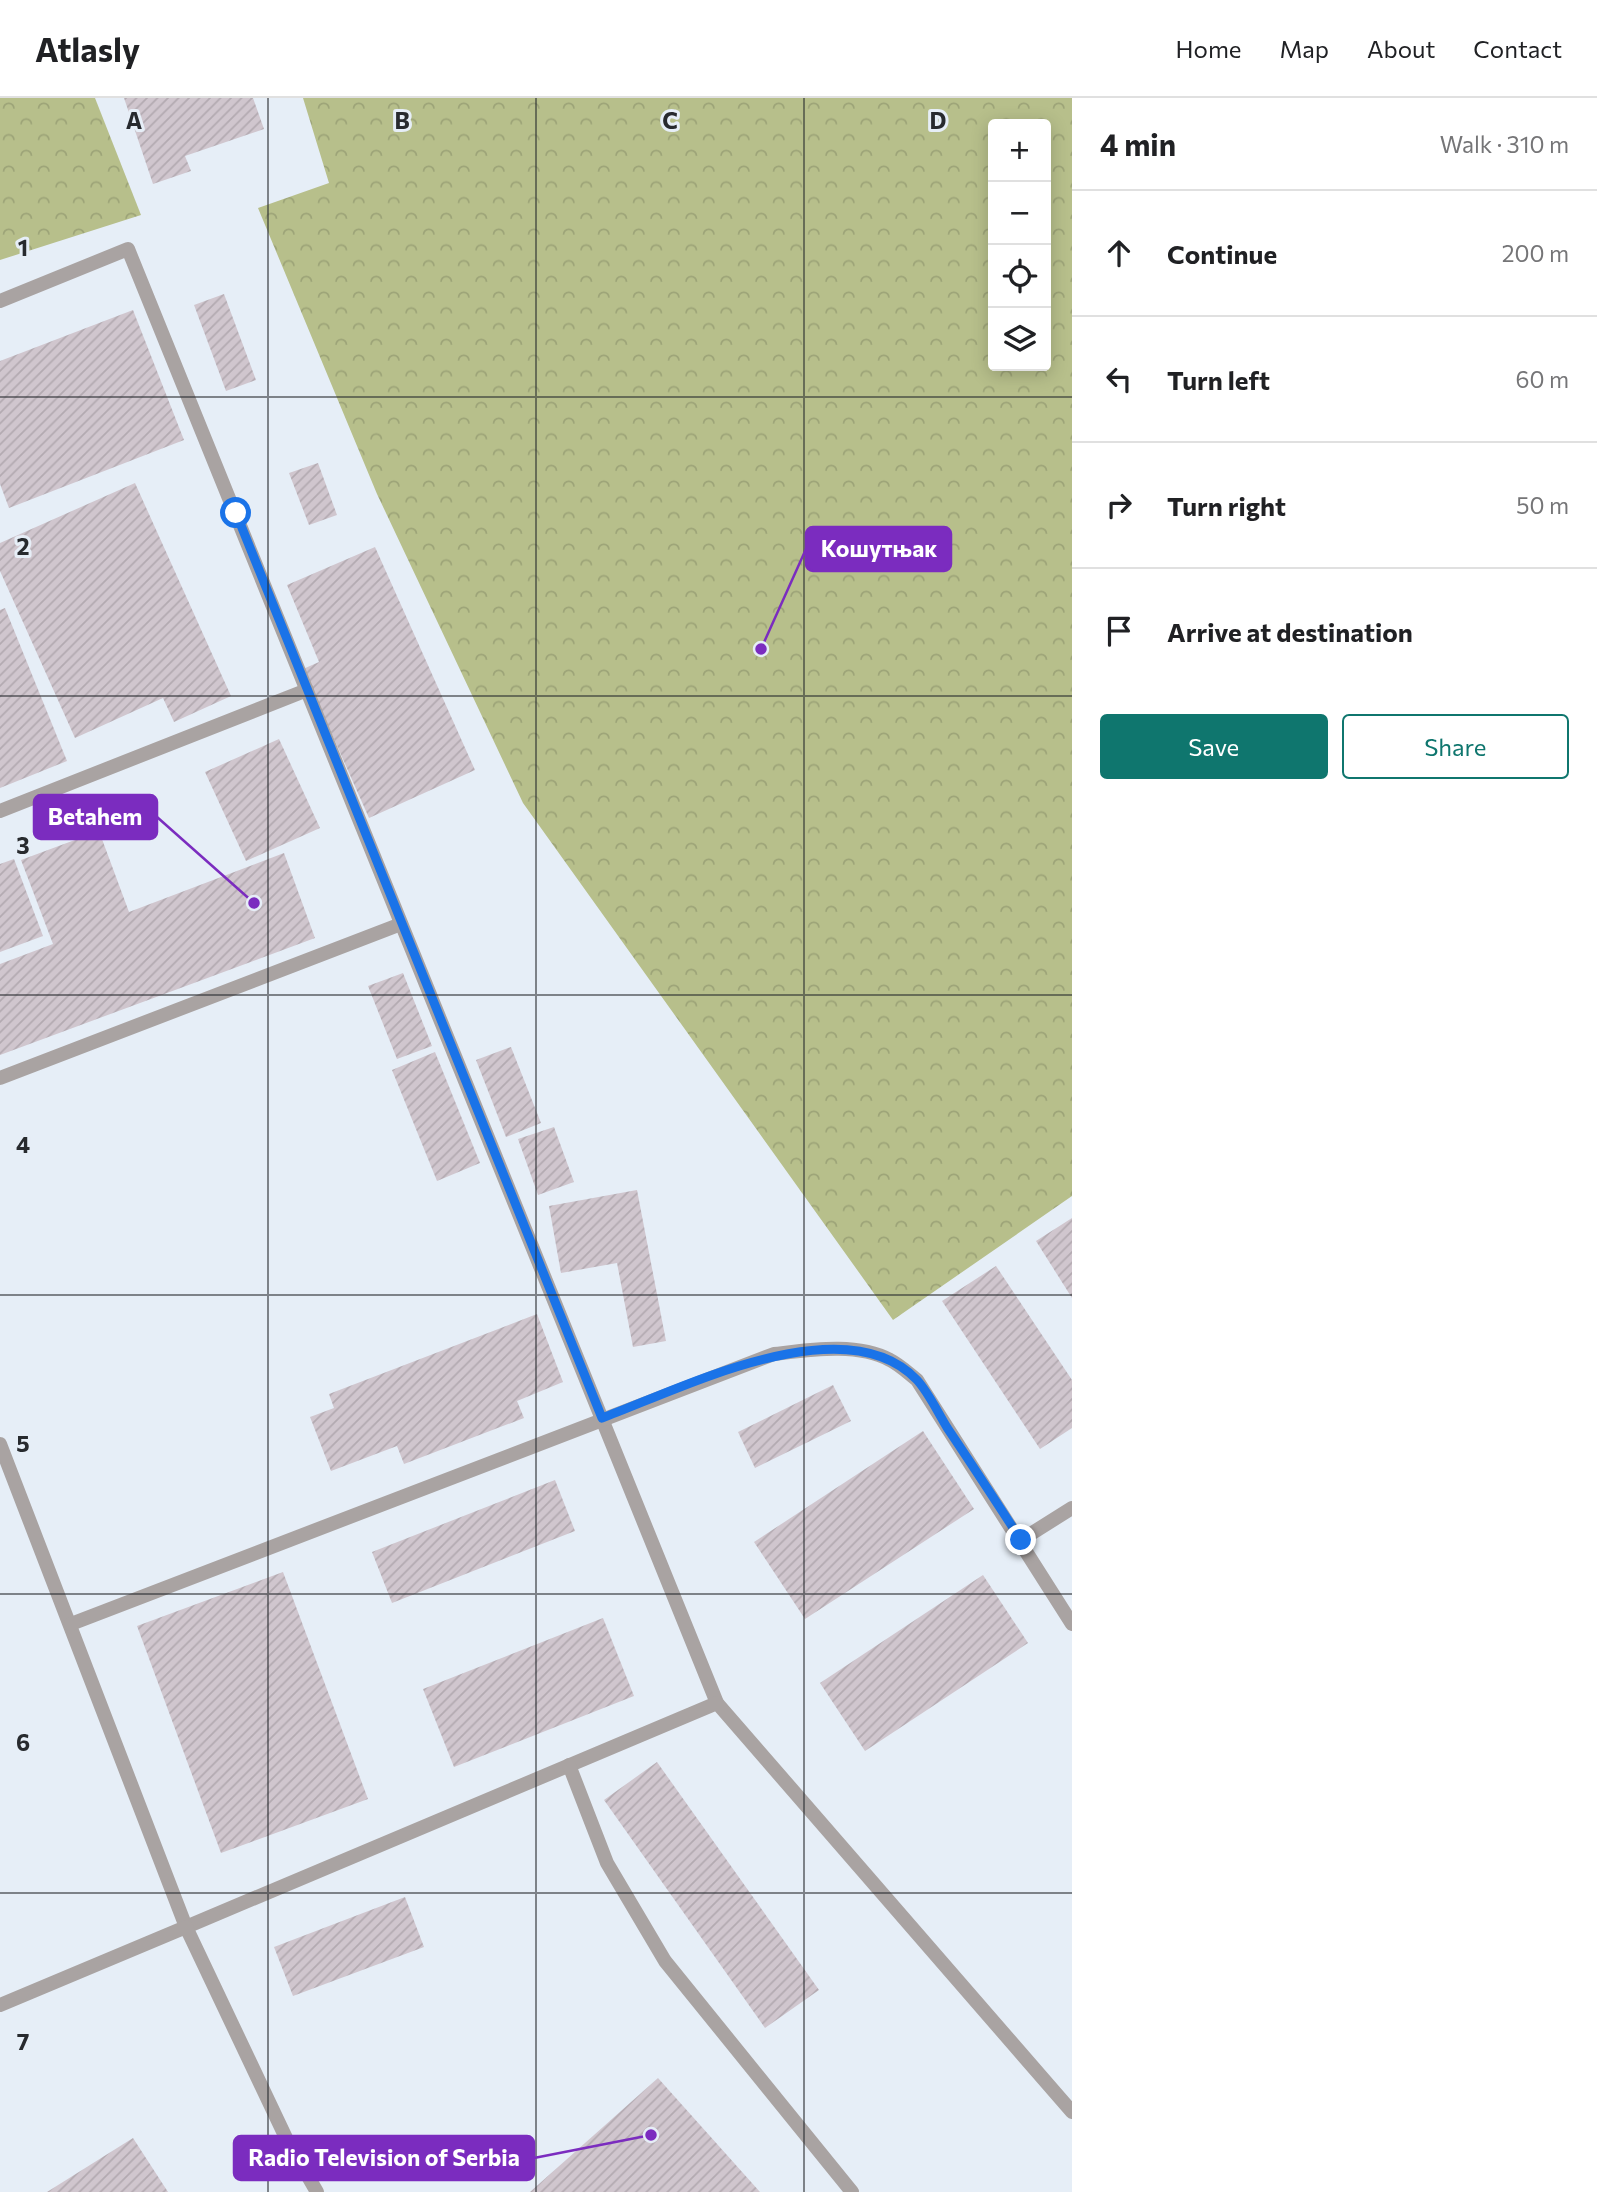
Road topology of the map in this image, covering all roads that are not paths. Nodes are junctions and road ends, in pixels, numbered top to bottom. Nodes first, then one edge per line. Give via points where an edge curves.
1 (0, 301) edge
2 (307, 690) junction
3 (0, 811) edge
4 (401, 923) junction
5 (0, 1078) edge
6 (602, 1418) junction
7 (0, 1444) edge
8 (1072, 1508) edge
9 (1021, 1540) junction
10 (71, 1624) junction
11 (1072, 1624) edge
12 (717, 1703) junction
13 (569, 1765) junction
14 (186, 1927) junction
15 (0, 2005) edge
16 (1072, 2112) edge
17 (317, 2192) edge
18 (852, 2192) edge

1 - 2 lane via 128,249
2 - 3 lane
2 - 4 lane
4 - 5 lane
4 - 6 lane
6 - 9 lane via 774,1354 855,1350 889,1359 917,1380
6 - 10 lane
6 - 12 lane
7 - 10 lane
8 - 9 lane
9 - 11 lane
10 - 14 lane
12 - 13 lane
12 - 16 lane
13 - 14 lane
13 - 18 lane via 607,1863 665,1961
14 - 15 lane
14 - 17 lane via 287,2140

